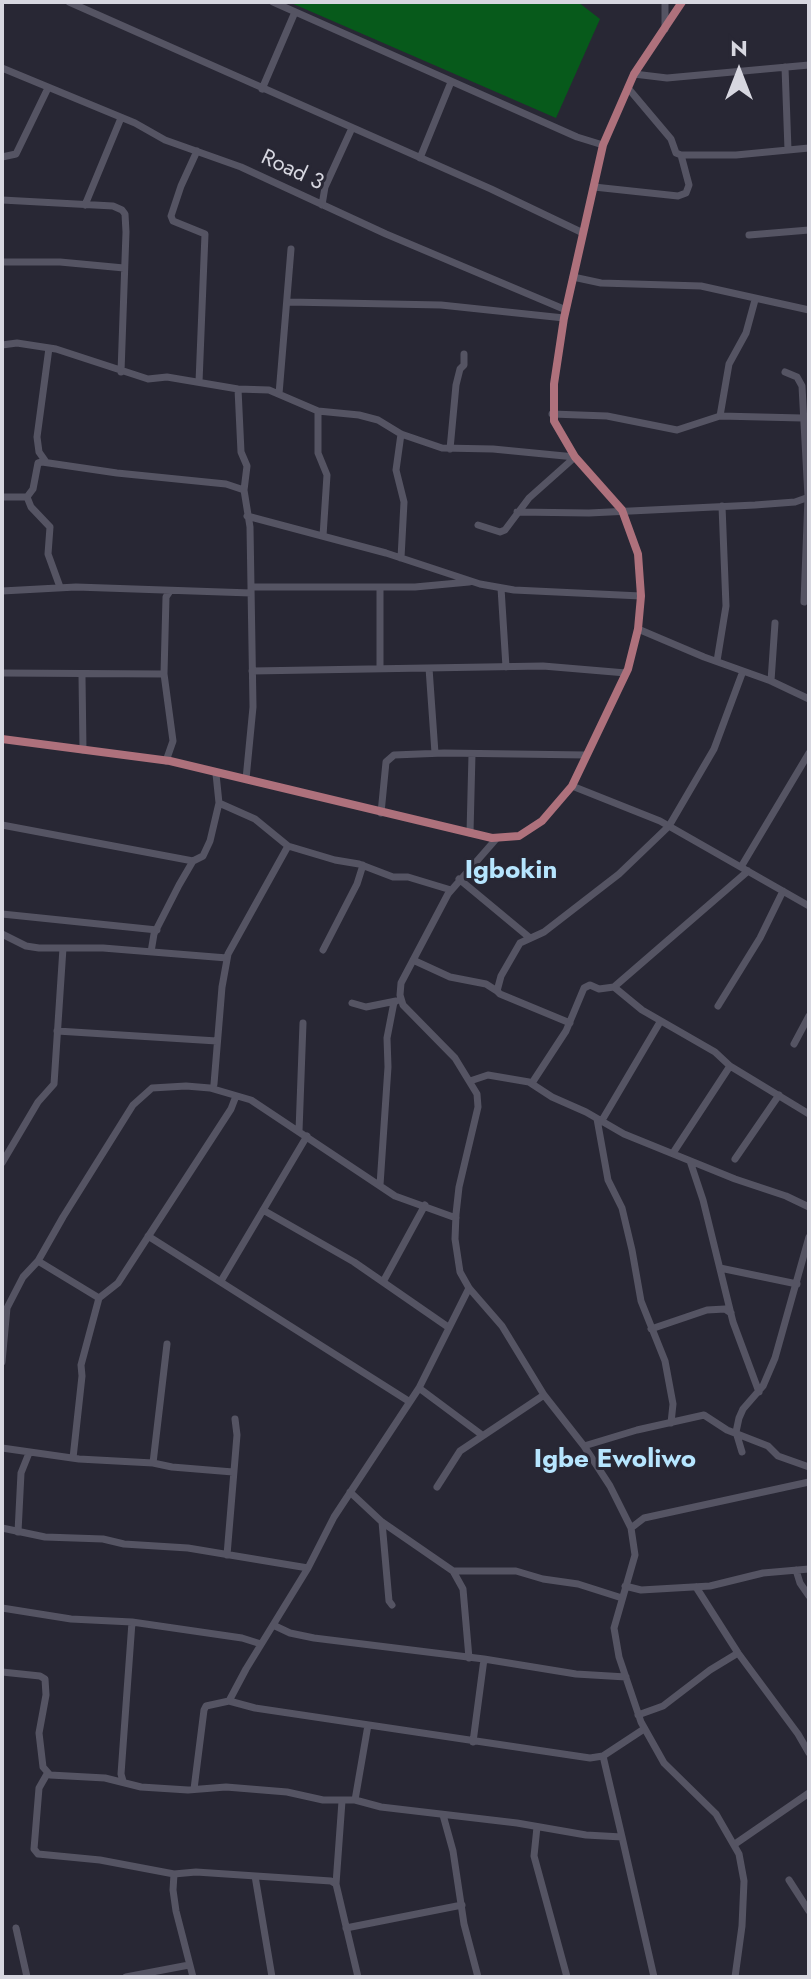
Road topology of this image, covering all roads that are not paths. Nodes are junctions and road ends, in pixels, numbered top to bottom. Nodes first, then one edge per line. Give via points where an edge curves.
1 (69, 2) edge
2 (273, 2) edge
3 (665, 2) edge
4 (682, 2) edge
5 (295, 12) junction
6 (665, 29) junction
7 (809, 65) edge
8 (785, 67) junction
9 (2, 68) edge
10 (634, 74) junction
11 (451, 82) junction
12 (48, 88) junction
13 (628, 88) junction
14 (262, 89) junction
15 (121, 118) junction
16 (352, 128) junction
17 (603, 145) junction
18 (809, 148) edge
19 (788, 150) junction
20 (197, 151) junction
21 (681, 155) junction
22 (2, 157) edge
23 (420, 158) junction
24 (325, 187) junction
25 (594, 187) junction
26 (308, 197) junction
27 (2, 200) edge
28 (85, 205) junction
29 (322, 205) junction
30 (809, 230) edge
31 (583, 233) junction
32 (749, 235) dead end
33 (291, 249) dead end
34 (2, 262) edge
35 (124, 268) junction
36 (573, 277) junction
37 (755, 300) junction
38 (288, 302) junction
39 (809, 310) edge
40 (565, 314) junction
41 (2, 345) edge
42 (49, 348) junction
43 (464, 354) dead end
44 (121, 372) junction
45 (785, 372) dead end
46 (199, 382) junction
47 (238, 389) junction
48 (279, 394) junction
49 (318, 411) junction
50 (552, 414) junction
51 (720, 416) junction
52 (802, 418) junction
53 (401, 434) junction
54 (450, 449) junction
55 (575, 457) junction
56 (46, 462) junction
57 (244, 490) junction
58 (2, 497) edge
59 (27, 497) junction
60 (808, 497) edge
61 (722, 506) junction
62 (622, 510) junction
63 (517, 512) junction
64 (247, 516) junction
65 (478, 525) dead end
66 (323, 536) junction
67 (401, 558) junction
68 (472, 582) junction
69 (60, 587) junction
70 (380, 587) junction
71 (501, 588) junction
72 (251, 590) junction
73 (2, 591) edge
74 (168, 594) junction
75 (641, 596) junction
76 (804, 602) dead end
77 (775, 623) dead end
78 (638, 629) junction
79 (717, 661) junction
80 (506, 667) junction
81 (429, 668) junction
82 (380, 669) junction
83 (252, 671) junction
84 (743, 671) junction
85 (2, 673) edge
86 (626, 673) junction
87 (164, 674) junction
88 (82, 676) junction
89 (771, 681) junction
90 (809, 699) edge
91 (2, 739) edge
92 (83, 750) junction
93 (435, 753) junction
94 (809, 753) edge
95 (472, 754) junction
96 (586, 755) junction
97 (166, 761) junction
98 (216, 774) junction
99 (246, 779) junction
100 (572, 786) junction
101 (219, 803) junction
102 (381, 813) junction
103 (2, 825) edge
104 (669, 826) junction
105 (470, 833) junction
106 (497, 838) junction
107 (288, 846) junction
108 (193, 861) junction
109 (363, 865) junction
110 (745, 869) junction
111 (459, 879) junction
112 (451, 890) junction
113 (783, 891) junction
114 (809, 906) edge
115 (2, 914) edge
116 (157, 930) junction
117 (2, 934) edge
118 (530, 938) junction
119 (63, 948) junction
120 (323, 950) dead end
121 (151, 952) junction
122 (227, 958) junction
123 (413, 960) junction
124 (500, 979) junction
125 (486, 984) junction
126 (614, 987) junction
127 (497, 991) junction
128 (397, 1000) junction
129 (352, 1003) dead end
130 (718, 1006) dead end
131 (809, 1016) edge
132 (660, 1022) junction
133 (303, 1023) dead end
134 (570, 1023) junction
135 (57, 1031) junction
136 (217, 1041) junction
137 (794, 1044) dead end
138 (730, 1066) junction
139 (470, 1081) junction
140 (532, 1083) junction
141 (214, 1084) dead end
142 (779, 1095) junction
143 (236, 1096) junction
144 (809, 1114) edge
145 (599, 1120) junction
146 (299, 1131) junction
147 (307, 1136) junction
148 (673, 1153) junction
149 (735, 1159) dead end
150 (690, 1161) junction
151 (2, 1163) edge
152 (380, 1185) junction
153 (425, 1205) junction
154 (809, 1207) edge
155 (263, 1210) junction
156 (456, 1218) junction
157 (148, 1236) junction
158 (809, 1237) edge
159 (38, 1261) junction
160 (720, 1268) junction
161 (221, 1281) junction
162 (383, 1282) junction
163 (797, 1284) junction
164 (469, 1288) junction
165 (99, 1298) junction
166 (729, 1309) junction
167 (646, 1316) junction
168 (670, 1321) junction
169 (448, 1327) junction
170 (651, 1329) junction
171 (167, 1344) dead end
172 (2, 1362) edge
173 (760, 1386) junction
174 (419, 1388) junction
175 (544, 1395) junction
176 (410, 1402) junction
177 (235, 1419) dead end
178 (671, 1423) junction
179 (736, 1432) junction
180 (482, 1435) junction
181 (584, 1446) junction
182 (2, 1448) edge
183 (742, 1452) dead end
184 (29, 1453) junction
185 (73, 1458) junction
186 (153, 1463) junction
187 (809, 1467) edge
188 (233, 1472) junction
189 (809, 1482) edge
190 (437, 1487) dead end
191 (350, 1492) junction
192 (382, 1522) junction
193 (2, 1528) edge
194 (631, 1528) junction
195 (18, 1532) junction
196 (227, 1555) junction
197 (308, 1568) junction
198 (809, 1569) edge
199 (796, 1570) junction
200 (453, 1571) junction
201 (625, 1586) junction
202 (696, 1587) junction
203 (809, 1596) edge
204 (622, 1598) junction
205 (392, 1605) dead end
206 (2, 1608) edge
207 (132, 1622) junction
208 (273, 1625) junction
209 (261, 1644) junction
210 (738, 1653) junction
211 (469, 1658) junction
212 (484, 1659) junction
213 (2, 1672) edge
214 (626, 1677) junction
215 (229, 1701) junction
216 (638, 1715) junction
217 (368, 1725) junction
218 (644, 1729) junction
219 (473, 1742) junction
220 (809, 1753) edge
221 (603, 1756) junction
222 (47, 1774) junction
223 (120, 1778) junction
224 (194, 1789) junction
225 (809, 1793) edge
226 (355, 1800) junction
227 (342, 1801) junction
228 (443, 1815) junction
229 (537, 1827) junction
230 (622, 1837) junction
231 (735, 1844) junction
232 (174, 1874) junction
233 (255, 1876) junction
234 (789, 1880) dead end
235 (336, 1884) junction
236 (462, 1905) junction
237 (809, 1911) edge
238 (16, 1928) dead end
239 (346, 1928) junction
240 (189, 1965) junction
241 (27, 1977) edge
242 (126, 1977) edge
243 (193, 1977) edge
244 (272, 1977) edge
245 (358, 1977) edge
246 (478, 1977) edge
247 (567, 1977) edge
248 (654, 1977) edge
249 (735, 1977) edge

1 - 14 street
2 - 5 street
3 - 6 street
4 - 6 main road
5 - 11 street
5 - 14 street
6 - 10 main road
7 - 8 street
8 - 10 street via 667,78
8 - 19 street
9 - 12 street, Road 3
10 - 13 main road
11 - 17 street
11 - 23 street
12 - 15 street, Road 3
12 - 22 street via 16,154
13 - 17 main road
13 - 21 street
14 - 16 street
15 - 20 street, Road 3
15 - 28 street
16 - 23 street
16 - 24 street
17 - 25 main road
18 - 19 street
19 - 21 street
20 - 26 street, Road 3
20 - 46 street via 171,216 205,234
21 - 25 street via 689,185 678,196
23 - 31 street
24 - 26 street
24 - 29 street
25 - 31 main road
26 - 29 street, Road 3
27 - 28 street
28 - 35 street via 113,206 125,214
29 - 40 street, Road 3
30 - 32 street
31 - 36 main road
33 - 38 street
34 - 35 street
35 - 44 street
36 - 37 street via 601,283 701,286
36 - 40 main road
37 - 39 street
37 - 51 street via 746,333 729,364
38 - 40 street
38 - 48 street
40 - 50 main road
41 - 42 street
42 - 44 street
42 - 56 street via 37,437
43 - 54 street
44 - 46 street
45 - 52 street via 801,381
46 - 47 street
47 - 48 street
47 - 57 street via 241,452 247,466
48 - 49 street
49 - 53 street via 367,417
49 - 66 street via 318,453 327,475
50 - 51 street via 593,414 677,430
50 - 55 main road
51 - 52 street
52 - 60 street
53 - 54 street
53 - 67 street via 396,470 404,502
54 - 55 street
55 - 62 main road
55 - 63 street
56 - 57 street
56 - 59 street via 38,463
57 - 64 street
58 - 59 street
59 - 69 street via 50,527 48,554
60 - 61 street
60 - 76 street
61 - 62 street
61 - 79 street via 726,606
62 - 63 street
62 - 75 main road via 638,554
63 - 65 street via 500,532
64 - 66 street
64 - 72 street
66 - 67 street
67 - 68 street
68 - 70 street
68 - 71 street
69 - 73 street
69 - 74 street
70 - 72 street
70 - 82 street
71 - 75 street
71 - 80 street
72 - 74 street
72 - 83 street
74 - 87 street
75 - 78 main road
77 - 89 street
78 - 79 street
78 - 86 main road
79 - 84 street
80 - 81 street
80 - 86 street
81 - 82 street
81 - 93 street
82 - 83 street
83 - 99 street
84 - 89 street
84 - 104 street via 714,749
85 - 88 street
86 - 96 main road
87 - 88 street
87 - 97 street via 173,736
88 - 92 street
89 - 90 street
91 - 92 main road
92 - 97 main road
93 - 95 street
93 - 102 street via 388,758
94 - 110 street
95 - 96 street
95 - 105 street
96 - 100 main road
97 - 98 main road
98 - 99 main road
98 - 101 street
99 - 102 main road
100 - 104 street
100 - 106 main road via 531,830
101 - 107 street via 255,819
101 - 108 street via 206,851
102 - 105 main road
103 - 108 street
104 - 110 street
104 - 118 street via 619,874
105 - 106 main road
106 - 111 street
107 - 109 street
107 - 122 street
108 - 116 street
109 - 112 street
109 - 120 street
110 - 113 street
110 - 126 street
111 - 112 street
111 - 118 street
112 - 123 street
113 - 114 street
113 - 130 street
115 - 116 street
116 - 121 street
117 - 119 street via 26,946
118 - 124 street via 520,943
119 - 121 street
119 - 135 street
121 - 122 street
122 - 136 street
123 - 125 street via 450,977
123 - 128 street
124 - 125 street
124 - 127 street
125 - 127 street
126 - 132 street
126 - 134 street via 586,986
127 - 134 street
128 - 129 street via 366,1007
128 - 139 street via 455,1058
128 - 152 street via 387,1038
131 - 137 street
132 - 138 street
132 - 145 street
133 - 146 street
134 - 140 street
135 - 136 street
135 - 151 street via 52,1087
136 - 141 street
138 - 142 street
138 - 148 street
139 - 140 street via 488,1075
139 - 156 street via 478,1107
140 - 145 street
142 - 144 street
142 - 149 street
143 - 146 street
143 - 157 street
143 - 159 street via 186,1086 145,1093
145 - 148 street
145 - 167 street via 608,1180 622,1208
146 - 147 street
147 - 152 street
147 - 155 street
148 - 150 street
150 - 154 street
150 - 160 street
152 - 153 street
153 - 156 street
153 - 162 street
155 - 161 street
155 - 162 street
156 - 164 street via 457,1258
157 - 161 street
157 - 165 street via 118,1283
158 - 163 street
159 - 165 street
159 - 172 street via 7,1308
160 - 163 street
160 - 166 street
161 - 176 street
162 - 169 street
163 - 173 street via 775,1358
164 - 169 street
164 - 175 street via 502,1326
165 - 185 street via 81,1365
166 - 168 street
166 - 173 street via 752,1378
167 - 168 street
167 - 170 street
168 - 170 street
169 - 174 street
170 - 178 street via 665,1361
171 - 186 street
173 - 179 street via 743,1409
174 - 176 street
174 - 180 street
175 - 180 street
175 - 181 street
176 - 191 street
177 - 188 street
178 - 179 street via 704,1415
178 - 181 street
179 - 183 street
179 - 187 street
180 - 190 street via 460,1451
181 - 194 street
182 - 184 street
184 - 185 street
184 - 195 street via 21,1473
185 - 186 street
186 - 188 street
188 - 196 street
189 - 194 street via 644,1518
191 - 192 street
191 - 197 street
192 - 200 street
192 - 205 street
193 - 195 street
194 - 201 street via 635,1555
195 - 196 street
196 - 197 street
197 - 208 street
198 - 199 street
199 - 202 street
199 - 203 street
200 - 204 street via 516,1571
200 - 211 street via 463,1589
201 - 202 street
201 - 204 street
202 - 210 street
204 - 214 street via 614,1628
206 - 207 street
207 - 209 street
207 - 223 street
208 - 209 street
208 - 211 street via 314,1638
209 - 215 street
210 - 216 street via 663,1706
210 - 220 street
211 - 212 street
212 - 214 street
212 - 219 street
213 - 222 street via 45,1679 39,1733
214 - 216 street
215 - 217 street
215 - 224 street via 204,1710
216 - 218 street
217 - 219 street
217 - 226 street
218 - 221 street
218 - 231 street via 664,1763 716,1814
219 - 221 street
221 - 230 street
222 - 223 street
222 - 232 street via 39,1788 34,1849 38,1854
223 - 224 street via 141,1787
224 - 227 street via 240,1787
225 - 231 street
226 - 227 street
226 - 228 street
227 - 235 street
228 - 229 street
228 - 236 street
229 - 230 street
229 - 247 street via 534,1856
230 - 248 street
231 - 249 street via 744,1881
232 - 233 street
232 - 240 street via 176,1911
233 - 235 street
233 - 244 street
234 - 237 street
235 - 239 street
236 - 239 street
236 - 246 street
238 - 241 street
239 - 245 street
240 - 242 street
240 - 243 street

